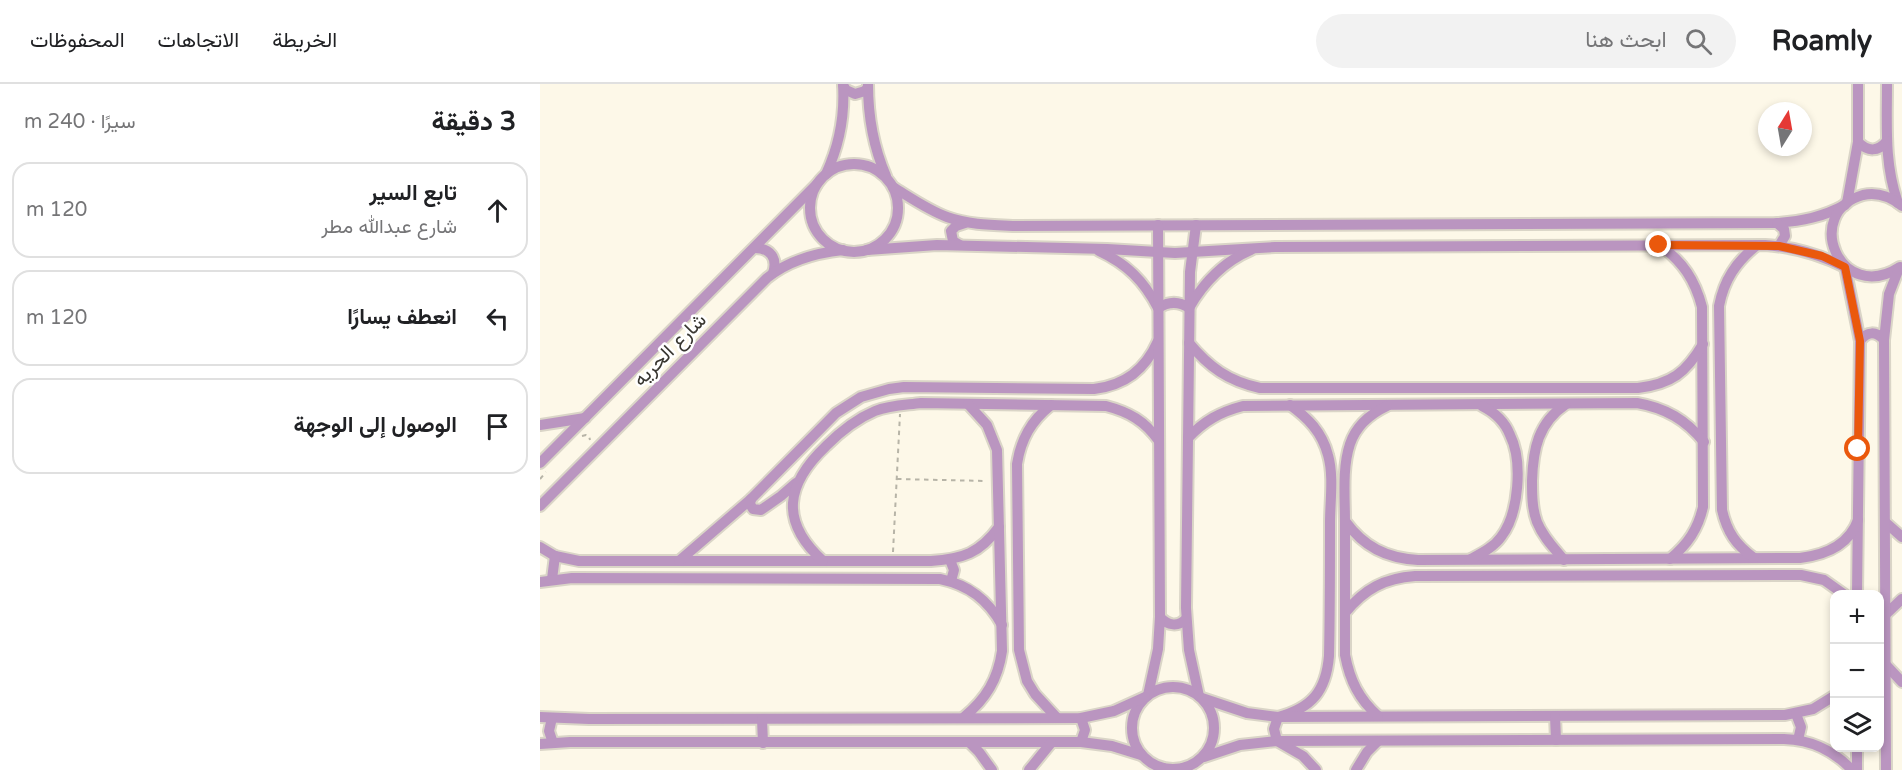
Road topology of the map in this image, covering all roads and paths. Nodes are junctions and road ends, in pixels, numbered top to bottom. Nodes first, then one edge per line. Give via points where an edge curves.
1 (1858, 84) edge
2 (1887, 84) edge
3 (843, 85) edge
4 (868, 86) edge
5 (1887, 141) junction
6 (1858, 142) junction
7 (825, 174) junction
8 (886, 177) junction
9 (817, 184) junction
10 (893, 187) junction
11 (1846, 204) junction
12 (1900, 204) edge
13 (969, 223) junction
14 (1778, 223) junction
15 (1577, 224) junction
16 (1158, 225) junction
17 (1196, 225) junction
18 (960, 245) junction
19 (1578, 245) junction
20 (1659, 245) junction
21 (1757, 245) junction
22 (1779, 246) junction
23 (1257, 247) junction
24 (755, 248) junction
25 (1093, 249) junction
26 (843, 250) junction
27 (867, 250) junction
28 (1158, 252) junction
29 (1193, 252) junction
30 (1845, 267) junction
31 (1901, 267) edge
32 (773, 273) junction
33 (1719, 306) junction
34 (1702, 307) junction
35 (1158, 308) junction
36 (1189, 308) junction
37 (1884, 340) junction
38 (1158, 341) junction
39 (1860, 341) junction
40 (1189, 343) junction
41 (1703, 344) junction
42 (1108, 388) junction
43 (1260, 388) junction
44 (1638, 388) junction
45 (968, 404) junction
46 (1479, 404) junction
47 (1567, 404) junction
48 (1637, 404) junction
49 (901, 405) junction
50 (1051, 405) junction
51 (1259, 405) junction
52 (1290, 405) junction
53 (1389, 405) junction
54 (1106, 406) junction
55 (585, 418) junction
56 (540, 425) edge
57 (1188, 438) junction
58 (1159, 441) junction
59 (1704, 442) junction
60 (576, 443) dead end
61 (590, 443) dead end
62 (1515, 450) junction
63 (1534, 450) junction
64 (999, 464) junction
65 (1017, 464) junction
66 (544, 467) edge
67 (540, 479) edge
68 (897, 479) junction
69 (798, 481) junction
70 (999, 481) junction
71 (1330, 488) junction
72 (1345, 488) junction
73 (1705, 494) junction
74 (1721, 494) junction
75 (751, 499) junction
76 (540, 506) edge
77 (1515, 506) junction
78 (1533, 506) junction
79 (1858, 520) junction
80 (1345, 521) junction
81 (1885, 522) junction
82 (999, 527) junction
83 (1902, 537) edge
84 (540, 547) edge
85 (555, 556) junction
86 (1755, 558) junction
87 (1800, 558) junction
88 (1400, 559) junction
89 (1670, 559) junction
90 (950, 560) junction
91 (1470, 560) junction
92 (1564, 560) junction
93 (679, 561) junction
94 (823, 561) junction
95 (892, 561) junction
96 (1800, 575) junction
97 (1399, 577) junction
98 (552, 579) junction
99 (951, 581) junction
100 (540, 582) edge
101 (1839, 590) edge
102 (1857, 590) edge
103 (1902, 599) edge
104 (1345, 613) junction
105 (1886, 615) junction
106 (1161, 617) junction
107 (1186, 619) junction
108 (1002, 625) junction
109 (1019, 650) junction
110 (1002, 651) junction
111 (1329, 656) junction
112 (1345, 656) junction
113 (1884, 661) edge
114 (1902, 682) edge
115 (1147, 696) junction
116 (1201, 697) junction
117 (1831, 698) edge
118 (1796, 714) junction
119 (1378, 716) junction
120 (1555, 716) junction
121 (540, 717) edge
122 (964, 717) junction
123 (1278, 717) junction
124 (552, 718) junction
125 (762, 718) junction
126 (1057, 718) junction
127 (1081, 718) junction
128 (1556, 740) junction
129 (1798, 740) junction
130 (1277, 741) junction
131 (1378, 741) junction
132 (969, 742) junction
133 (1081, 742) junction
134 (553, 743) junction
135 (763, 743) junction
136 (1051, 743) junction
137 (540, 744) edge
138 (1857, 752) edge
139 (1143, 756) junction
140 (1203, 758) junction
141 (992, 770) edge
142 (1029, 770) edge
143 (1148, 770) edge
144 (1197, 770) edge
145 (1316, 770) edge
146 (1356, 770) edge
147 (1852, 770) edge
148 (1857, 770) edge
149 (1886, 770) edge

1 - 6 street
2 - 5 street
3 - 4 street via 855,94
3 - 7 street via 839,138
4 - 8 street via 872,133
5 - 6 street via 1873,151
5 - 12 street via 1889,172
6 - 11 street
7 - 8 street via 837,167 863,164
7 - 9 street
8 - 10 street
9 - 24 street, شارع الحريه
9 - 26 street via 810,206 811,218 823,238
10 - 13 street via 935,212
10 - 27 street via 898,206 895,225 883,240
11 - 12 street via 1856,197 1878,194
11 - 14 street via 1814,219
11 - 30 street via 1832,229 1836,256
13 - 16 street
13 - 18 street via 951,231 953,241
14 - 15 street
14 - 22 street via 1785,236
15 - 17 street
15 - 19 street
16 - 17 street
16 - 28 street
17 - 29 street
18 - 25 street
18 - 27 street
19 - 20 street
19 - 23 street
20 - 21 street
20 - 34 street via 1692,278
21 - 22 street
21 - 33 street via 1731,272
22 - 30 street via 1822,256
23 - 29 street
23 - 36 street via 1224,265
24 - 32 street via 773,257
24 - 55 street, شارع الحريه
25 - 28 street
25 - 35 street via 1131,270
26 - 27 street
26 - 32 street, شارع الحريه via 817,253
28 - 29 street
28 - 35 street
29 - 36 street
30 - 31 street via 1866,277 1889,274
30 - 39 street
31 - 37 street via 1889,294
32 - 76 street, شارع الحريه
33 - 34 street
33 - 74 street
34 - 41 street
35 - 36 street via 1177,302
35 - 38 street
36 - 40 street
37 - 39 street via 1868,333
37 - 81 street
38 - 42 street via 1133,376
38 - 58 street
39 - 79 street
40 - 43 street via 1227,378
40 - 57 street
41 - 44 street via 1683,372
41 - 59 street
42 - 54 street
42 - 75 street via 904,387 875,392 836,413
43 - 44 street
43 - 51 street via 1256,398
44 - 48 street via 1641,394
45 - 49 street
45 - 50 street
45 - 64 street via 987,425
46 - 47 street
46 - 53 street
46 - 62 street via 1503,422
47 - 48 street
47 - 63 street via 1545,423
48 - 59 street via 1660,408 1682,419
49 - 68 path
49 - 69 street via 877,410 848,427 820,452
50 - 54 street
50 - 65 street via 1024,437
51 - 52 street
51 - 57 street via 1227,410 1212,417
52 - 53 street
52 - 71 street via 1303,414 1323,440
53 - 72 street via 1365,419 1356,430 1347,456
54 - 58 street via 1137,418
55 - 56 street
55 - 66 street, شارع الحريه
57 - 107 street
58 - 106 street
59 - 73 street
60 - 61 path via 586,435
62 - 63 street via 1522,446
62 - 77 street
63 - 78 street
64 - 65 street
64 - 70 street
65 - 109 street
66 - 67 path
68 - 70 path
68 - 95 path
69 - 75 street via 761,510 753,509
69 - 94 street via 793,510 796,525
70 - 82 street
71 - 72 street
71 - 111 street
72 - 80 street
73 - 74 street
73 - 89 street via 1695,531
74 - 86 street via 1728,531 1742,550
75 - 93 street
77 - 78 street
77 - 91 street via 1500,539
78 - 92 street via 1543,534
79 - 87 street via 1854,530 1836,547
79 - 102 street
80 - 88 street via 1369,546
80 - 104 street
81 - 83 street
81 - 105 street
82 - 90 street via 978,549
82 - 108 street
84 - 85 street
85 - 93 street via 579,561
85 - 98 street
86 - 87 street
86 - 89 street
87 - 96 street via 1804,568
88 - 91 street
88 - 97 street via 1395,568
89 - 92 street
90 - 95 street
90 - 99 street via 954,570
91 - 92 street
93 - 94 street
94 - 95 street
96 - 97 street
96 - 101 street via 1824,580
97 - 104 street via 1369,589
98 - 99 street
98 - 100 street
99 - 108 street via 982,597
103 - 105 street
104 - 112 street
105 - 113 street
106 - 107 street via 1173,625
106 - 115 street
107 - 116 street via 1191,666
108 - 110 street
109 - 110 street via 1013,654
109 - 126 street via 1031,688
110 - 122 street via 990,688
111 - 112 street
111 - 123 street via 1328,674 1321,690 1310,703
112 - 119 street via 1355,690
113 - 114 street
113 - 149 street
115 - 116 street via 1179,687
115 - 127 street via 1114,711
115 - 139 street via 1138,705 1132,725 1136,746
116 - 123 street via 1247,713
116 - 140 street via 1209,707 1215,727
117 - 118 street
118 - 120 street
118 - 129 street via 1801,727
119 - 120 street
119 - 123 street
120 - 128 street
121 - 124 street
122 - 125 street
122 - 126 street
123 - 130 street via 1274,729
124 - 125 street
124 - 134 street via 549,731
125 - 135 street
126 - 127 street
127 - 133 street via 1085,730
128 - 129 street
128 - 131 street
129 - 147 street via 1827,750
130 - 131 street
130 - 140 street via 1239,745
130 - 145 street via 1303,756
131 - 146 street
132 - 135 street
132 - 136 street
132 - 141 street
133 - 136 street
133 - 139 street
134 - 135 street
134 - 137 street
136 - 142 street
138 - 148 street
139 - 140 street via 1153,764 1173,770
139 - 143 street
140 - 144 street

